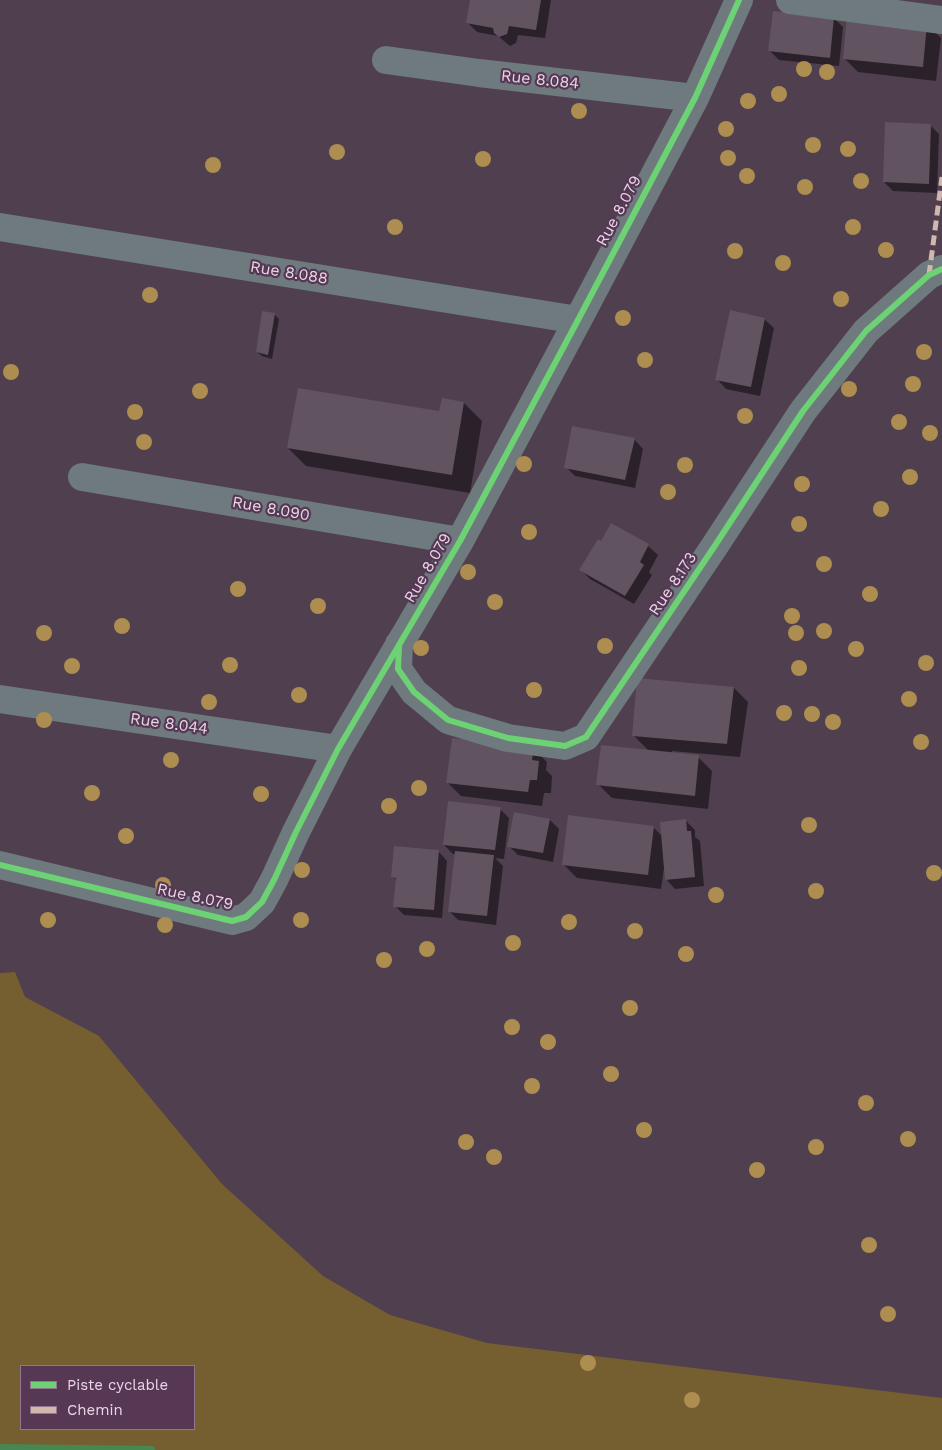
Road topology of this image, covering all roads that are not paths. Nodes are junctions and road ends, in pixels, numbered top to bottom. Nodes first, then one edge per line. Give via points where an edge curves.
1 (740, 0) edge
2 (790, 0) edge
3 (942, 20) edge
4 (386, 60) dead end
5 (695, 98) junction
6 (0, 227) edge
7 (942, 269) edge
8 (578, 320) junction
9 (82, 477) dead end
10 (460, 541) junction
11 (399, 644) junction
12 (0, 699) edge
13 (338, 749) junction
14 (0, 865) edge

1 - 5 street, Rue 8.079
2 - 3 street
4 - 5 street, Rue 8.084
5 - 8 street, Rue 8.079
6 - 8 street, Rue 8.088
7 - 11 street, Rue 8.173 via 930,275 866,331 803,411 586,737 565,746 508,738 448,720 414,692 398,669
8 - 10 street, Rue 8.079
9 - 10 street, Rue 8.090
10 - 11 street, Rue 8.079
11 - 13 street, Rue 8.079
12 - 13 street, Rue 8.044
13 - 14 street, Rue 8.079 via 262,902 246,917 232,921

